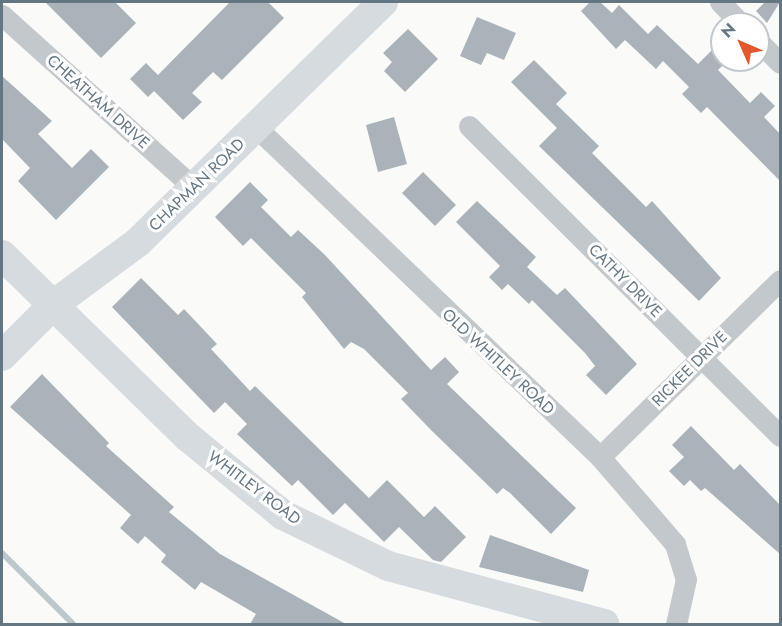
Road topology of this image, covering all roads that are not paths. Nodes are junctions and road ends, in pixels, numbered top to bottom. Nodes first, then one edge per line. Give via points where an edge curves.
1 (383, 2) edge
2 (2, 15) edge
3 (469, 126) dead end
4 (256, 127) junction
5 (194, 189) junction
6 (2, 255) edge
7 (780, 280) edge
8 (53, 305) junction
9 (2, 356) edge
10 (702, 357) junction
11 (780, 436) edge
12 (600, 458) junction
13 (604, 624) edge
14 (676, 624) edge

1 - 4 street, CHAPMAN ROAD
2 - 5 street, CHEATHAM DRIVE
3 - 10 street, CATHY DRIVE
4 - 5 street, CHAPMAN ROAD
4 - 12 street, OLD WHITLEY ROAD
5 - 8 street, CHAPMAN ROAD via 138,242
6 - 8 street, WHITLEY ROAD
7 - 10 street, RICKEE DRIVE
8 - 9 street, CHAPMAN ROAD
8 - 13 street, WHITLEY ROAD via 188,437 284,515 388,566
10 - 11 street, CATHY DRIVE
10 - 12 street, RICKEE DRIVE
12 - 14 street, OLD WHITLEY ROAD via 675,544 686,579

